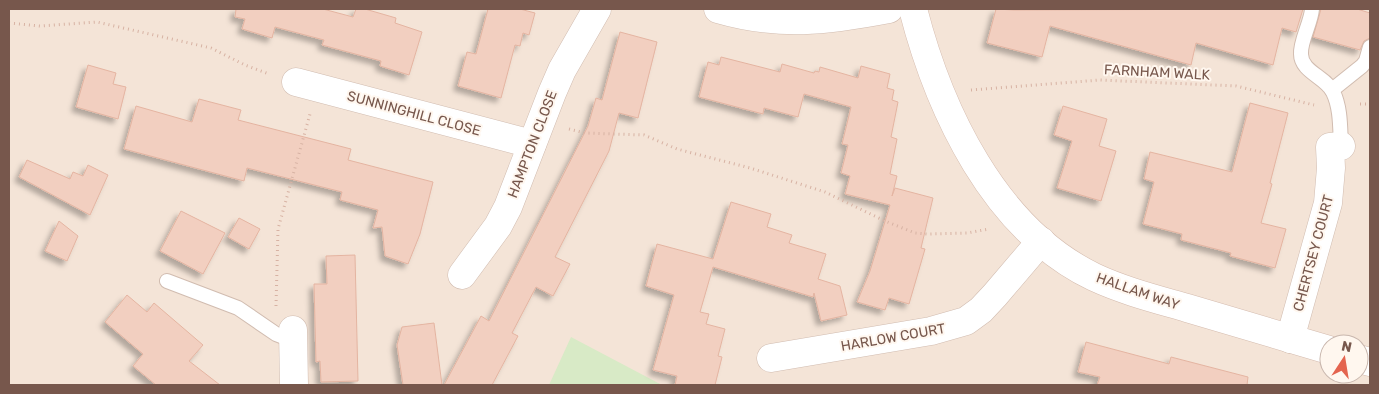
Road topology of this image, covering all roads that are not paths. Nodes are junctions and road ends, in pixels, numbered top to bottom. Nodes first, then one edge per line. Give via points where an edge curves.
1 (597, 9) edge
2 (718, 9) edge
3 (889, 9) edge
4 (913, 9) edge
5 (1312, 9) edge
6 (1370, 47) edge
7 (307, 84) road end
8 (1332, 90) junction
9 (536, 132) junction
10 (1341, 146) joint
11 (1041, 241) junction
12 (462, 275) dead end
13 (167, 281) dead end
14 (293, 336) joint
15 (1290, 339) junction
16 (1319, 347) edge
17 (771, 358) dead end
18 (294, 385) edge

1 - 9 street, HAMPTON CLOSE via 562,70
2 - 3 street via 792,22
4 - 11 street, HALLAM WAY via 940,93 965,146 1021,222
5 - 8 lane via 1302,60
6 - 8 lane via 1362,66
7 - 9 street, SUNNINGHILL CLOSE
8 - 10 lane via 1338,104
9 - 12 street, HAMPTON CLOSE via 508,207
10 - 15 street, CHERTSEY COURT via 1330,147 1328,203
11 - 15 street, HALLAM WAY via 1093,276 1126,290
11 - 17 street, HARLOW COURT via 981,310 966,321 931,331
13 - 14 lane via 238,308 276,334
14 - 18 street
15 - 16 street, HALLAM WAY

